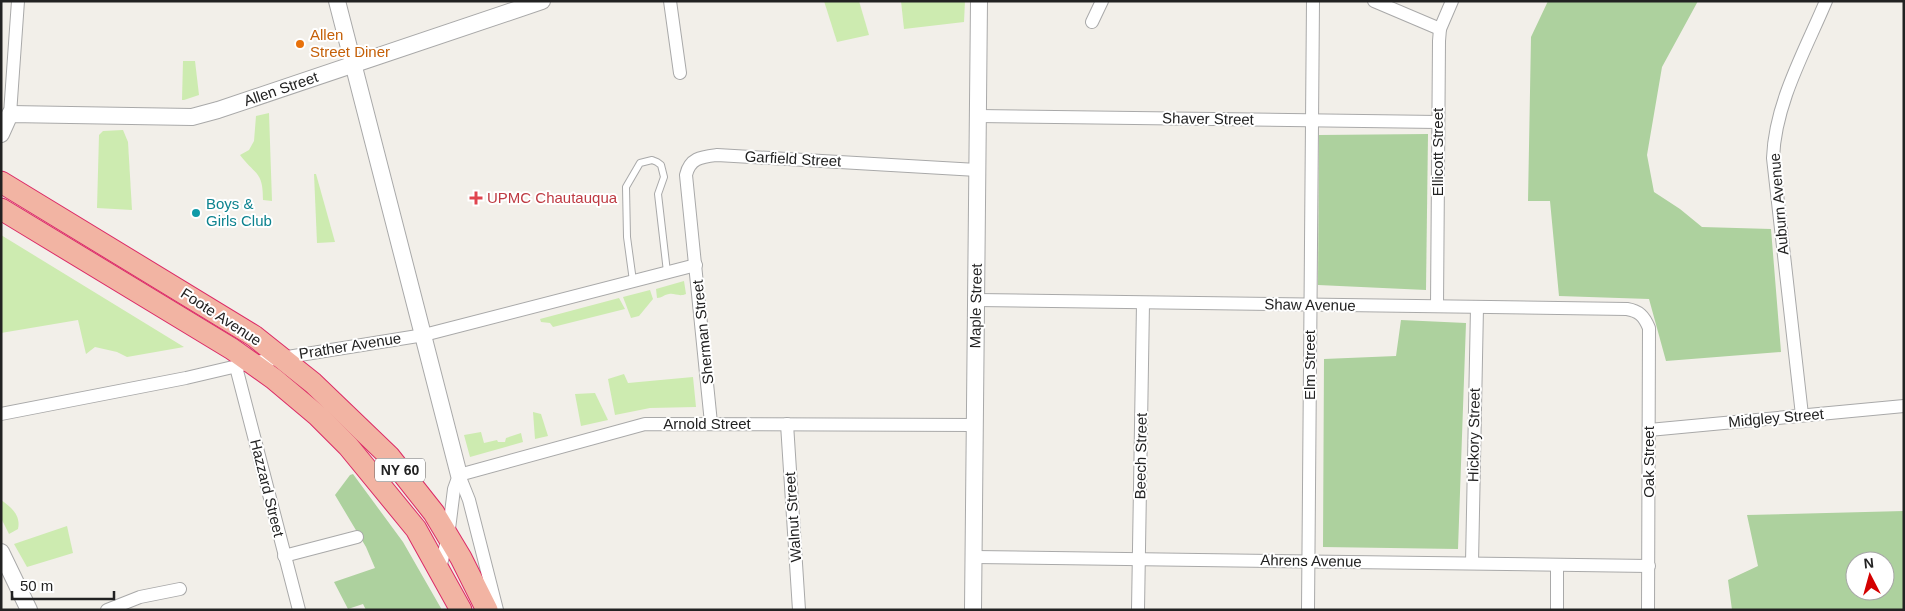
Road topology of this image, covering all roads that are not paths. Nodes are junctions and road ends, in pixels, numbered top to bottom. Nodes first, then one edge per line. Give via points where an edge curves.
1 (18, 1) edge
2 (337, 1) edge
3 (542, 1) edge
4 (670, 1) edge
5 (979, 1) edge
6 (1102, 1) edge
7 (1312, 1) edge
8 (1374, 1) edge
9 (1452, 1) edge
10 (1826, 1) edge
11 (1092, 22) dead end
12 (1440, 29) junction
13 (352, 65) junction
14 (680, 73) dead end
15 (10, 114) junction
16 (978, 116) junction
17 (1313, 120) junction
18 (1438, 122) junction
19 (1, 134) edge
20 (977, 170) junction
21 (1, 182) edge
22 (1, 208) edge
23 (694, 241) joint
24 (696, 265) junction
25 (667, 272) junction
26 (633, 281) junction
27 (976, 300) junction
28 (1143, 302) junction
29 (1310, 306) junction
30 (1437, 306) junction
31 (1477, 307) junction
32 (1642, 315) joint
33 (424, 335) junction
34 (279, 357) junction
35 (243, 365) junction
36 (1904, 406) edge
37 (1, 414) edge
38 (1802, 415) junction
39 (712, 423) junction
40 (787, 424) junction
41 (967, 425) junction
42 (1649, 430) junction
43 (459, 475) junction
44 (357, 537) dead end
45 (448, 537) junction
46 (1, 552) edge
47 (284, 556) junction
48 (974, 557) junction
49 (1139, 559) junction
50 (1308, 562) junction
51 (1472, 563) junction
52 (1557, 565) junction
53 (1649, 566) junction
54 (440, 568) junction
55 (180, 589) dead end
56 (29, 610) edge
57 (107, 610) edge
58 (299, 610) edge
59 (461, 610) edge
60 (487, 610) edge
61 (498, 610) edge
62 (799, 610) edge
63 (973, 610) edge
64 (1138, 610) edge
65 (1308, 610) edge
66 (1557, 610) edge
67 (1648, 610) edge

1 - 15 street
2 - 13 street
3 - 13 street, Allen Street
4 - 14 street
5 - 16 street, Maple Street
6 - 11 street
7 - 17 street, Elm Street
8 - 12 street
9 - 12 street, Ellicott Street
10 - 38 street, Auburn Avenue via 1782,107 1776,126 1773,158
12 - 18 street, Ellicott Street
13 - 15 street, Allen Street via 192,117
13 - 33 street
15 - 19 street
16 - 17 street, Shaver Street
16 - 20 street, Maple Street
17 - 18 street, Shaver Street
17 - 29 street, Elm Street
18 - 30 street, Ellicott Street
20 - 23 street, Garfield Street via 718,155 698,158 690,164 686,176
20 - 27 street, Maple Street
21 - 34 highway, Foote Avenue / NY 60 via 254,336
22 - 35 highway, Foote Avenue / NY 60
23 - 24 street, Sherman Street
24 - 25 street, Prather Avenue
24 - 39 street, Sherman Street
25 - 26 street, Prather Avenue
25 - 26 lane via 658,194 663,171 657,162 647,161 640,163 626,187 627,237
26 - 33 street, Prather Avenue
27 - 28 street, Shaw Avenue
27 - 41 street, Maple Street
28 - 29 street, Shaw Avenue
28 - 49 street, Beech Street
29 - 30 street, Shaw Avenue
29 - 50 street, Elm Street
30 - 31 street, Shaw Avenue
31 - 32 street, Shaw Avenue via 1626,309
31 - 51 street, Hickory Street
32 - 42 street, Oak Street via 1649,328
33 - 34 street, Prather Avenue
33 - 43 street
34 - 35 street, Prather Avenue
34 - 45 highway, Foote Avenue / NY 60 via 313,384 388,456 434,513
35 - 37 street, Prather Avenue
35 - 47 street, Hazzard Street
35 - 54 highway, Foote Avenue / NY 60 via 274,379 348,446 416,529
36 - 38 street, Midgley Street
38 - 42 street, Midgley Street
39 - 40 street, Arnold Street
39 - 43 street, Arnold Street via 645,424
40 - 41 street, Arnold Street
40 - 62 street, Walnut Street
41 - 48 street, Maple Street
42 - 53 street, Oak Street
43 - 45 street
43 - 61 street via 470,500
44 - 47 street
45 - 54 street
45 - 60 highway, Foote Avenue / NY 60
46 - 56 street
47 - 58 street, Hazzard Street
48 - 49 street, Ahrens Avenue
48 - 63 street, Maple Street
49 - 50 street, Ahrens Avenue
49 - 64 street, Beech Street
50 - 51 street, Ahrens Avenue
50 - 65 street, Elm Street
51 - 52 street, Ahrens Avenue
52 - 53 street, Ahrens Avenue
52 - 66 street
53 - 67 street, Oak Street
54 - 59 highway, Foote Avenue / NY 60
55 - 57 street via 140,597

